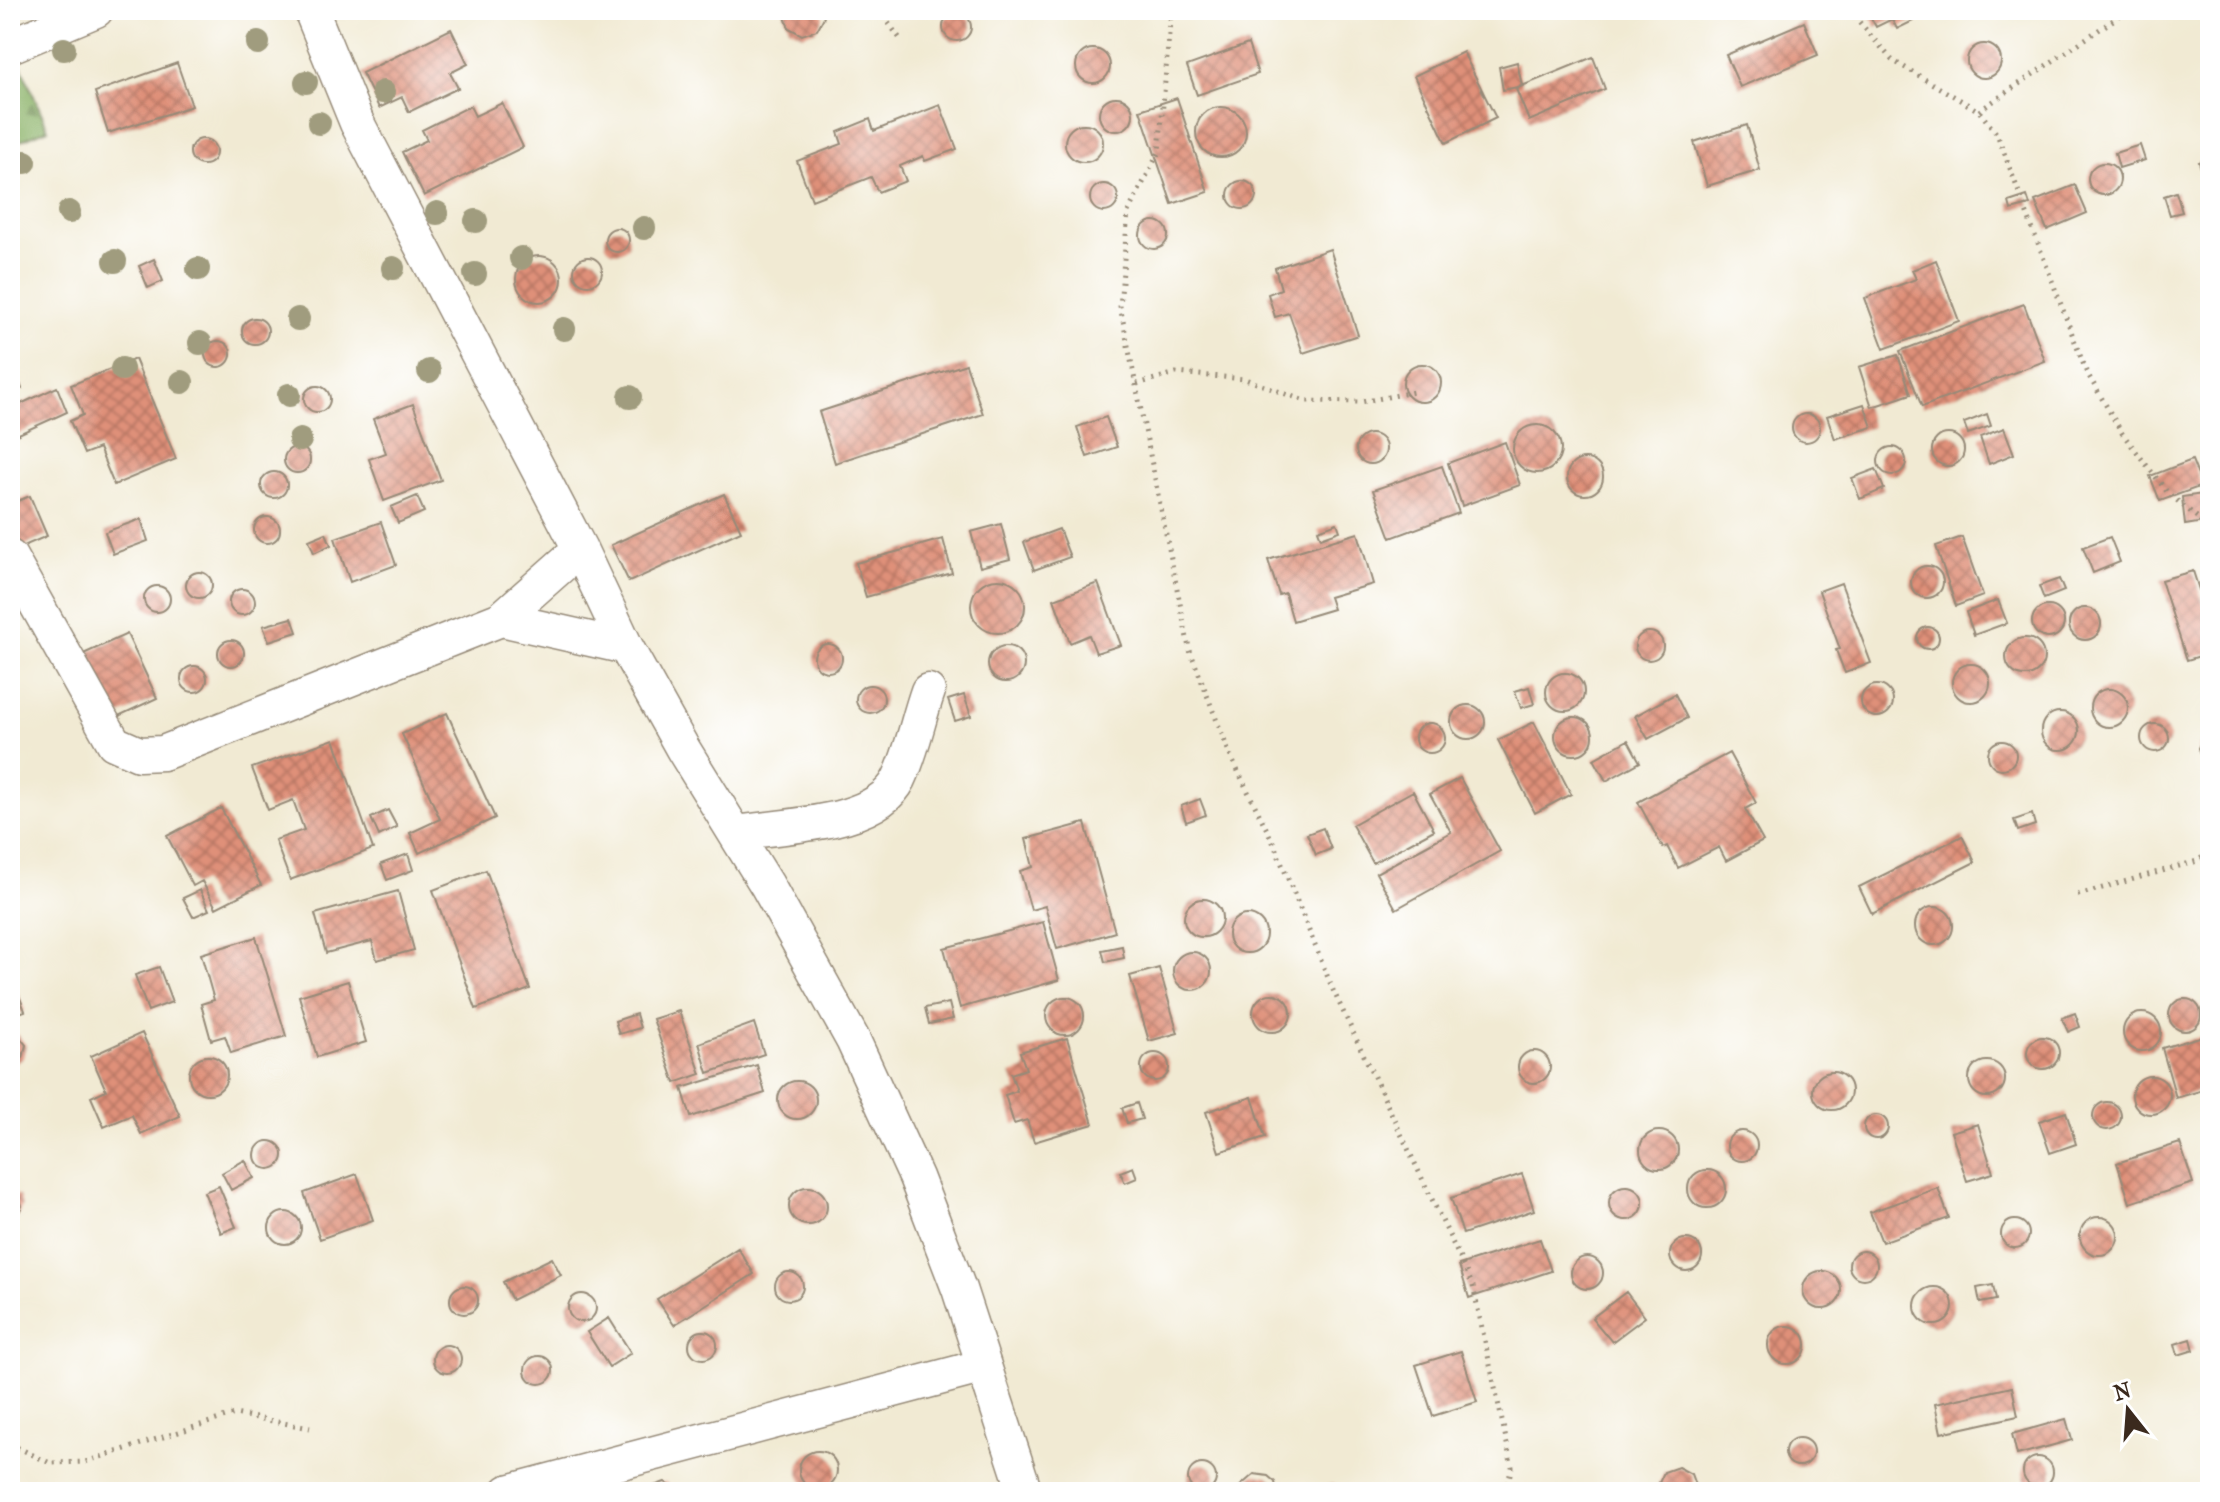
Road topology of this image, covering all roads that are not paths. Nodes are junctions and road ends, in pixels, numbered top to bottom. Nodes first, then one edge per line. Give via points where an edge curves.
1 (96, 10) edge
2 (311, 10) edge
3 (10, 46) edge
4 (580, 549) junction
5 (10, 557) edge
6 (501, 619) junction
7 (626, 647) junction
8 (928, 691) dead end
9 (736, 833) junction
10 (984, 1366) junction
11 (508, 1492) edge
12 (1025, 1492) edge

1 - 3 street
2 - 4 street via 357,123
4 - 6 street
4 - 7 street
5 - 6 street via 114,743 139,754 163,753
6 - 7 street
7 - 9 street
8 - 9 street via 900,778 888,797 866,810
9 - 10 street via 883,1102 959,1289
10 - 11 street
10 - 12 street

